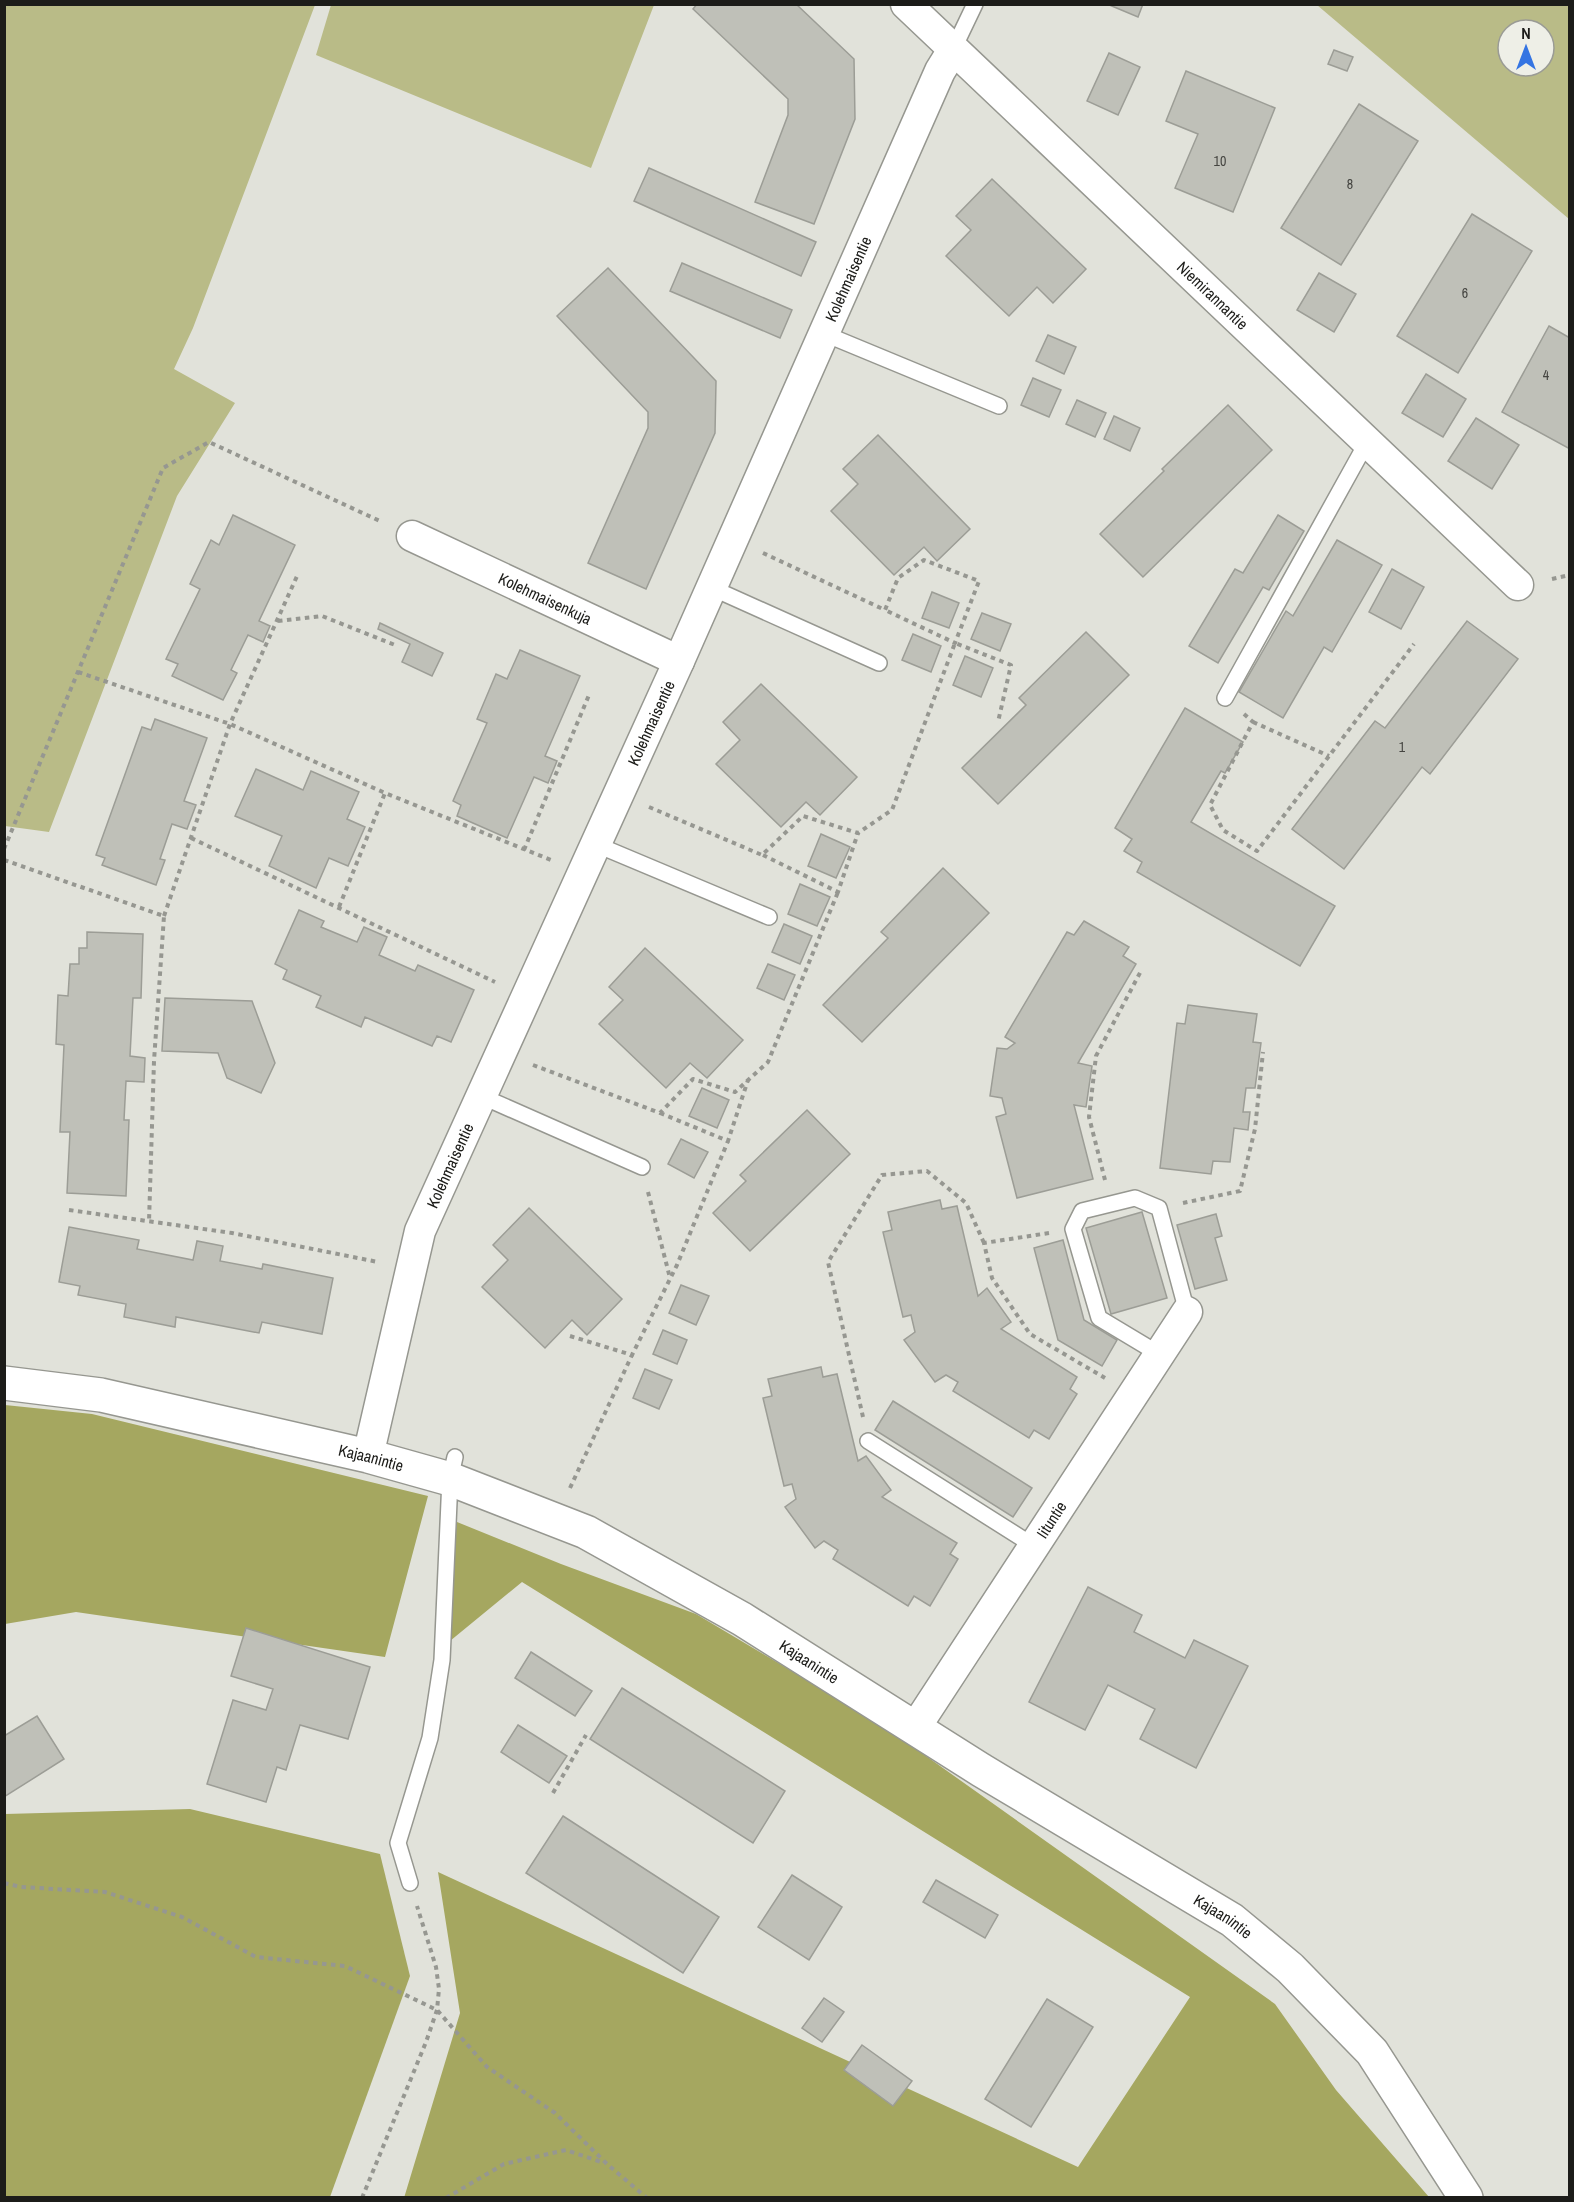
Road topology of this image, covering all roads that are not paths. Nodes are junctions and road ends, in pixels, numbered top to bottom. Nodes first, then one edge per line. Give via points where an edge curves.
1 (906, 4) edge
2 (975, 4) edge
3 (953, 50) junction
4 (825, 334) junction
5 (999, 406) dead end
6 (1367, 442) junction
7 (412, 536) road end
8 (1518, 585) dead end
9 (712, 588) junction
10 (679, 661) junction
11 (879, 663) dead end
12 (1225, 698) road end
13 (596, 844) junction
14 (769, 918) dead end
15 (481, 1096) junction
16 (642, 1167) road end
17 (1187, 1312) joint
18 (1159, 1354) junction
19 (4, 1383) edge
20 (868, 1441) road end
21 (368, 1456) junction
22 (453, 1468) junction
23 (1034, 1546) junction
24 (915, 1728) junction
25 (410, 1883) road end
26 (1466, 2198) edge

1 - 3 street, Niemirannantie
2 - 3 lane, Kolehmaisentie
3 - 4 street, Kolehmaisentie via 940,71
3 - 6 street, Niemirannantie
4 - 5 lane
4 - 9 street, Kolehmaisentie
6 - 8 street, Niemirannantie
6 - 12 lane
7 - 10 street, Kolehmaisenkuja
9 - 10 street, Kolehmaisentie
9 - 11 lane
10 - 13 street, Kolehmaisentie
13 - 14 lane
13 - 15 street, Kolehmaisentie
15 - 16 lane
15 - 21 street, Kolehmaisentie via 420,1231
17 - 18 street, Iituntie
17 - 18 lane via 1159,1208 1135,1198 1082,1211 1073,1228 1099,1318
18 - 23 street, Iituntie
19 - 21 street, Kajaanintie via 101,1395
20 - 23 lane
21 - 22 street, Kajaanintie
22 - 24 street, Kajaanintie via 586,1532 742,1618
22 - 25 lane via 442,1660 430,1738 398,1843
23 - 24 street, Iituntie
24 - 26 street, Kajaanintie via 1232,1920 1290,1968 1372,2052

